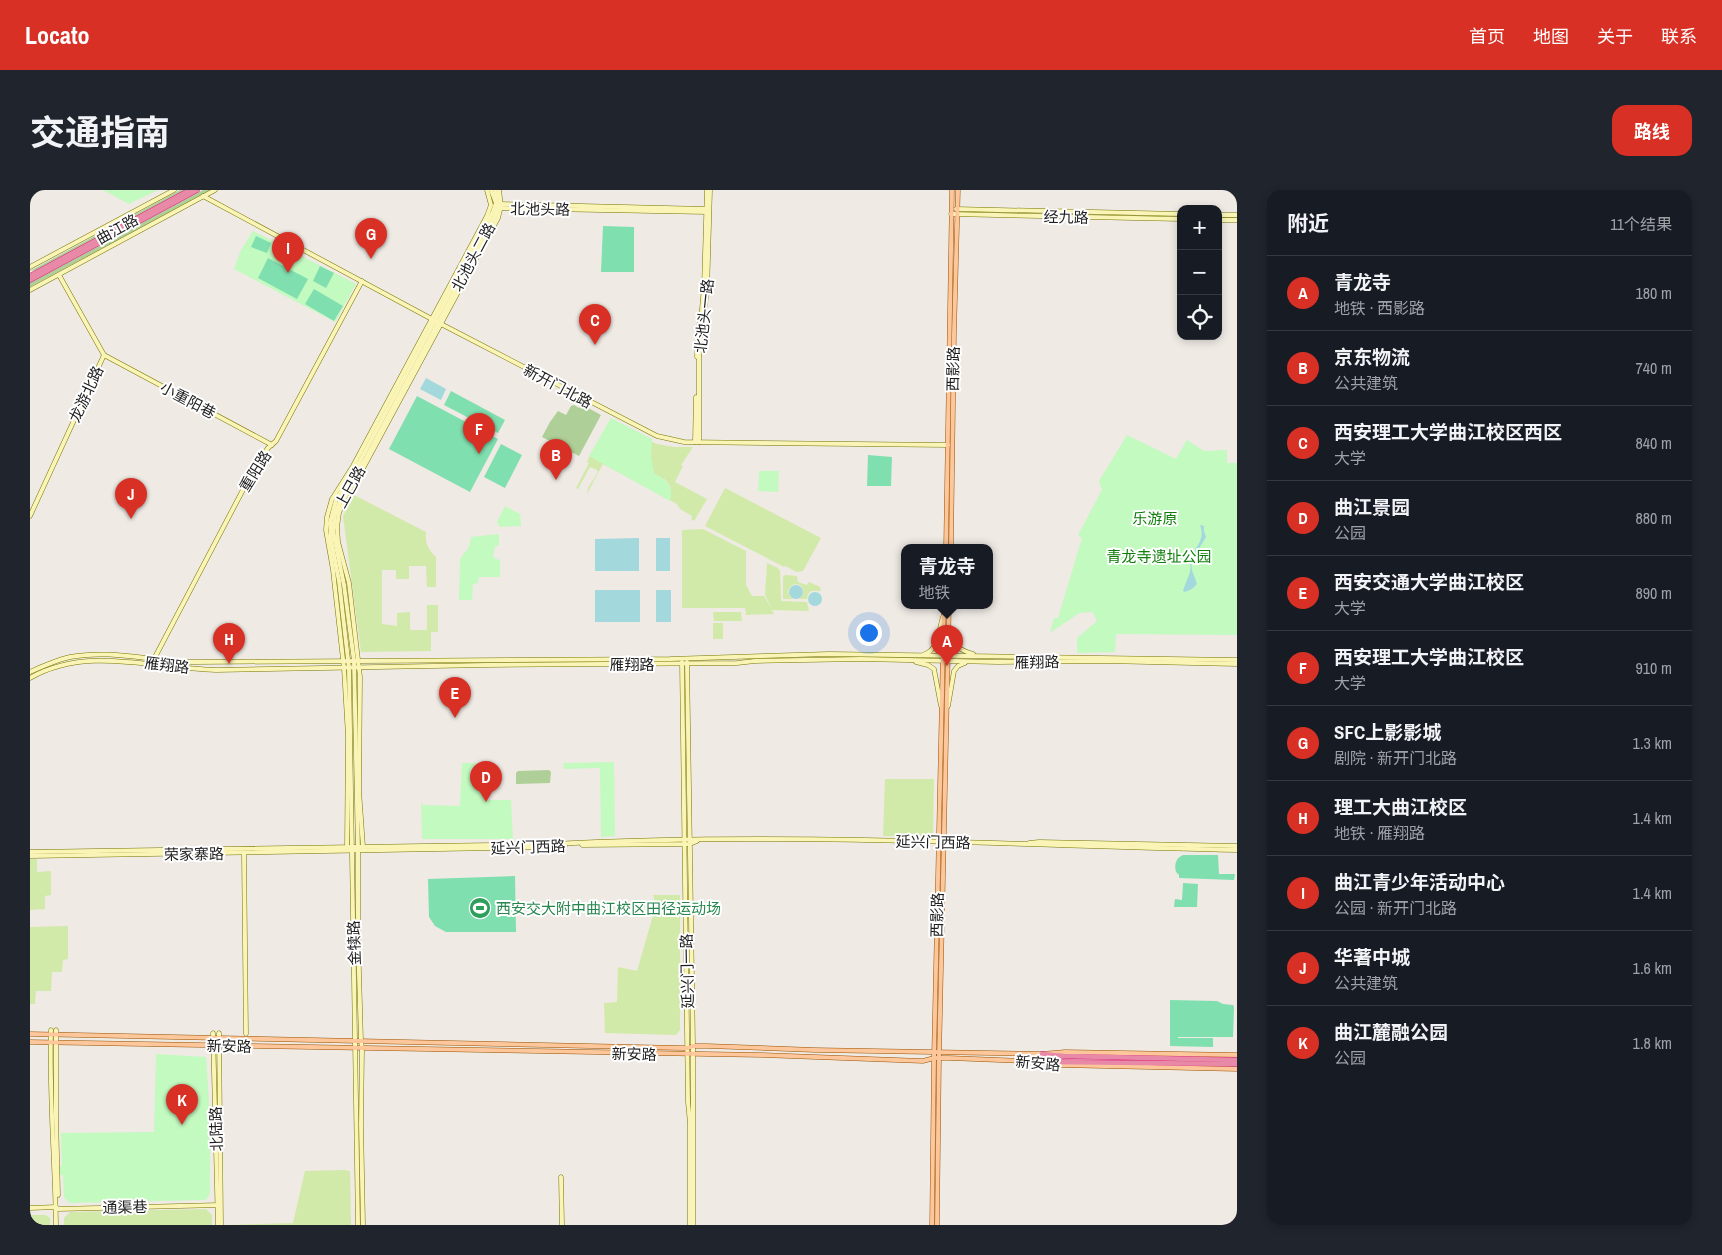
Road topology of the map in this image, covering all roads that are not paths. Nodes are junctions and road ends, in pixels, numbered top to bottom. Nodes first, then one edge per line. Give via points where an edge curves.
1 (174, 190) edge
2 (190, 190) edge
3 (198, 190) edge
4 (215, 190) edge
5 (487, 190) edge
6 (493, 190) edge
7 (499, 190) edge
8 (708, 190) edge
9 (952, 190) edge
10 (958, 190) edge
11 (203, 196) junction
12 (499, 206) junction
13 (708, 211) junction
14 (951, 211) junction
15 (958, 212) junction
16 (1177, 214) edge
17 (1222, 215) edge
18 (1237, 215) edge
19 (1177, 219) edge
20 (1222, 220) edge
21 (1237, 220) edge
22 (30, 267) edge
23 (59, 275) junction
24 (30, 277) edge
25 (362, 281) junction
26 (30, 290) edge
27 (436, 322) junction
28 (104, 355) junction
29 (697, 442) junction
30 (272, 445) junction
31 (948, 445) junction
32 (30, 516) edge
33 (946, 544) edge
34 (950, 544) edge
35 (944, 609) edge
36 (950, 609) edge
37 (943, 615) junction
38 (949, 624) junction
39 (948, 655) junction
40 (920, 656) junction
41 (980, 656) junction
42 (682, 658) junction
43 (687, 658) junction
44 (943, 659) junction
45 (356, 660) junction
46 (904, 660) junction
47 (1237, 660) edge
48 (154, 661) junction
49 (344, 661) junction
50 (349, 661) junction
51 (948, 661) junction
52 (972, 662) junction
53 (682, 664) junction
54 (687, 664) junction
55 (1237, 664) edge
56 (347, 668) junction
57 (357, 668) junction
58 (30, 672) edge
59 (30, 678) edge
60 (941, 711) junction
61 (946, 711) junction
62 (688, 842) junction
63 (941, 842) junction
64 (1019, 844) junction
65 (1237, 846) edge
66 (347, 848) junction
67 (360, 848) junction
68 (352, 849) junction
69 (1237, 850) edge
70 (30, 852) edge
71 (244, 853) junction
72 (30, 856) edge
73 (54, 1032) junction
74 (213, 1033) dead end
75 (30, 1034) edge
76 (246, 1034) dead end
77 (219, 1036) junction
78 (213, 1038) junction
79 (355, 1040) junction
80 (361, 1041) junction
81 (30, 1042) edge
82 (53, 1043) junction
83 (213, 1046) junction
84 (219, 1046) junction
85 (693, 1046) junction
86 (354, 1048) junction
87 (362, 1048) junction
88 (688, 1048) junction
89 (934, 1052) junction
90 (940, 1052) junction
91 (1042, 1054) junction
92 (688, 1055) junction
93 (693, 1055) junction
94 (1237, 1055) edge
95 (936, 1058) junction
96 (1237, 1060) edge
97 (1051, 1062) junction
98 (1237, 1064) edge
99 (1237, 1068) edge
100 (561, 1177) dead end
101 (219, 1205) junction
102 (30, 1208) edge
103 (57, 1208) junction
104 (57, 1225) edge
105 (219, 1225) edge
106 (358, 1225) edge
107 (362, 1225) edge
108 (562, 1225) edge
109 (692, 1225) edge
110 (932, 1225) edge
111 (937, 1225) edge

1 - 22 street, 曲江路
2 - 24 highway, 曲江路
3 - 24 highway, 曲江路
4 - 11 street, 曲江路
5 - 27 street via 491,203 489,211
6 - 12 street, 北池头二路
7 - 12 street
8 - 13 street, 北池头一路
9 - 14 main road, 西影路
10 - 15 main road, 西影路
11 - 23 street, 曲江路
11 - 25 street, 新开门北路
12 - 13 street, 北池头路
12 - 27 street, 北池头二路
13 - 29 street, 北池头一路 via 707,299 699,358
14 - 15 street, 经九路
14 - 31 main road, 西影路
15 - 16 street, 经九路
15 - 19 street, 经九路
15 - 34 main road, 西影路
17 - 18 street
20 - 21 street
23 - 26 street, 曲江路
23 - 28 street, 龙游北路
25 - 27 street, 新开门北路
25 - 30 street, 重阳路
27 - 29 street, 新开门北路 via 652,434
27 - 45 street, 上巳路 via 360,468 344,492 335,515 334,536
27 - 49 street via 335,493 328,511 326,530
27 - 50 street, 上巳路 via 339,494 332,512 330,540 339,581
28 - 30 street, 小重阳巷
28 - 32 street, 龙游北路
29 - 31 street, 新开门北路
30 - 48 street, 重阳路 via 255,467
31 - 33 main road, 西影路
35 - 37 main road, 西影路
36 - 38 main road, 西影路
37 - 40 street via 937,645
37 - 44 main road, 西影路
38 - 39 main road, 西影路
38 - 41 street via 957,647
39 - 41 street, 雁翔路
39 - 44 street, 雁翔路
39 - 51 main road, 西影路
40 - 43 street, 雁翔路 via 829,654
40 - 44 street, 雁翔路
41 - 47 street, 雁翔路
42 - 43 street, 雁翔路
42 - 45 street, 雁翔路
42 - 53 street, 延兴门一路
43 - 54 street, 延兴门一路
44 - 46 street, 雁翔路
44 - 51 street, 雁翔路
44 - 60 main road, 西影路
45 - 50 street, 雁翔路
45 - 57 street, 上巳路
46 - 54 street, 雁翔路
46 - 60 street via 934,669
48 - 49 street, 雁翔路
48 - 56 street, 雁翔路 via 203,669
48 - 58 street, 雁翔路 via 129,656 83,656 63,659
48 - 59 street, 雁翔路 via 82,661
49 - 50 street, 雁翔路
49 - 56 street
50 - 56 street, 金犊路
51 - 52 street, 雁翔路
51 - 61 main road, 西影路
52 - 55 street, 雁翔路
52 - 61 street via 961,664 954,670
53 - 54 street, 雁翔路
53 - 57 street, 雁翔路
53 - 62 street, 延兴门一路
54 - 62 street, 延兴门一路
56 - 57 street, 雁翔路
56 - 66 street
56 - 68 street, 金犊路
57 - 67 street, 金犊路
60 - 63 main road, 西影路
61 - 63 main road, 西影路
62 - 63 street, 延兴门西路 via 824,839
62 - 67 street, 延兴门西路
62 - 85 street, 延兴门一路
62 - 88 street, 延兴门一路
63 - 64 street, 延兴门西路
63 - 89 main road, 西影路
63 - 90 main road, 西影路
64 - 65 street, 延兴门西路
64 - 69 street, 延兴门西路
66 - 68 street, 荣家寨路
66 - 70 street, 荣家寨路
67 - 68 street, 荣家寨路
67 - 80 street, 金犊路
68 - 71 street, 荣家寨路
68 - 79 street, 金犊路
71 - 72 street, 荣家寨路
71 - 76 street
73 - 75 main road, 新安路
73 - 78 main road, 新安路
73 - 82 street
74 - 78 street, 北陆路
77 - 78 main road, 新安路
77 - 79 main road, 新安路
77 - 84 street, 北陆路
78 - 83 street, 北陆路
79 - 80 main road, 新安路
79 - 86 street, 金犊路
80 - 87 street, 金犊路
80 - 88 main road, 新安路
81 - 82 main road, 新安路
82 - 83 main road, 新安路
82 - 103 street via 51,1097
83 - 84 main road, 新安路
83 - 101 street, 北陆路
84 - 86 main road, 新安路
84 - 101 street, 北陆路
85 - 88 main road, 新安路
85 - 89 main road, 新安路
85 - 93 street, 延兴门一路
86 - 87 main road, 新安路
86 - 106 street, 金犊路
87 - 92 main road, 新安路
87 - 107 street, 金犊路
88 - 92 street, 延兴门一路
89 - 90 main road, 新安路
89 - 95 main road, 西影路
90 - 91 main road, 新安路
90 - 95 main road, 西影路
91 - 94 main road, 新安路
91 - 96 highway
92 - 93 main road, 新安路
92 - 109 street, 延兴门一路
93 - 95 main road, 新安路 via 923,1061
93 - 109 street, 延兴门一路
95 - 97 main road, 新安路
95 - 110 main road, 西影路
95 - 111 main road, 西影路
97 - 98 highway
97 - 99 main road, 新安路 via 1059,1065
100 - 108 street
101 - 103 street, 通渠巷
101 - 105 street, 北陆路
102 - 103 street, 通渠巷
103 - 104 street

